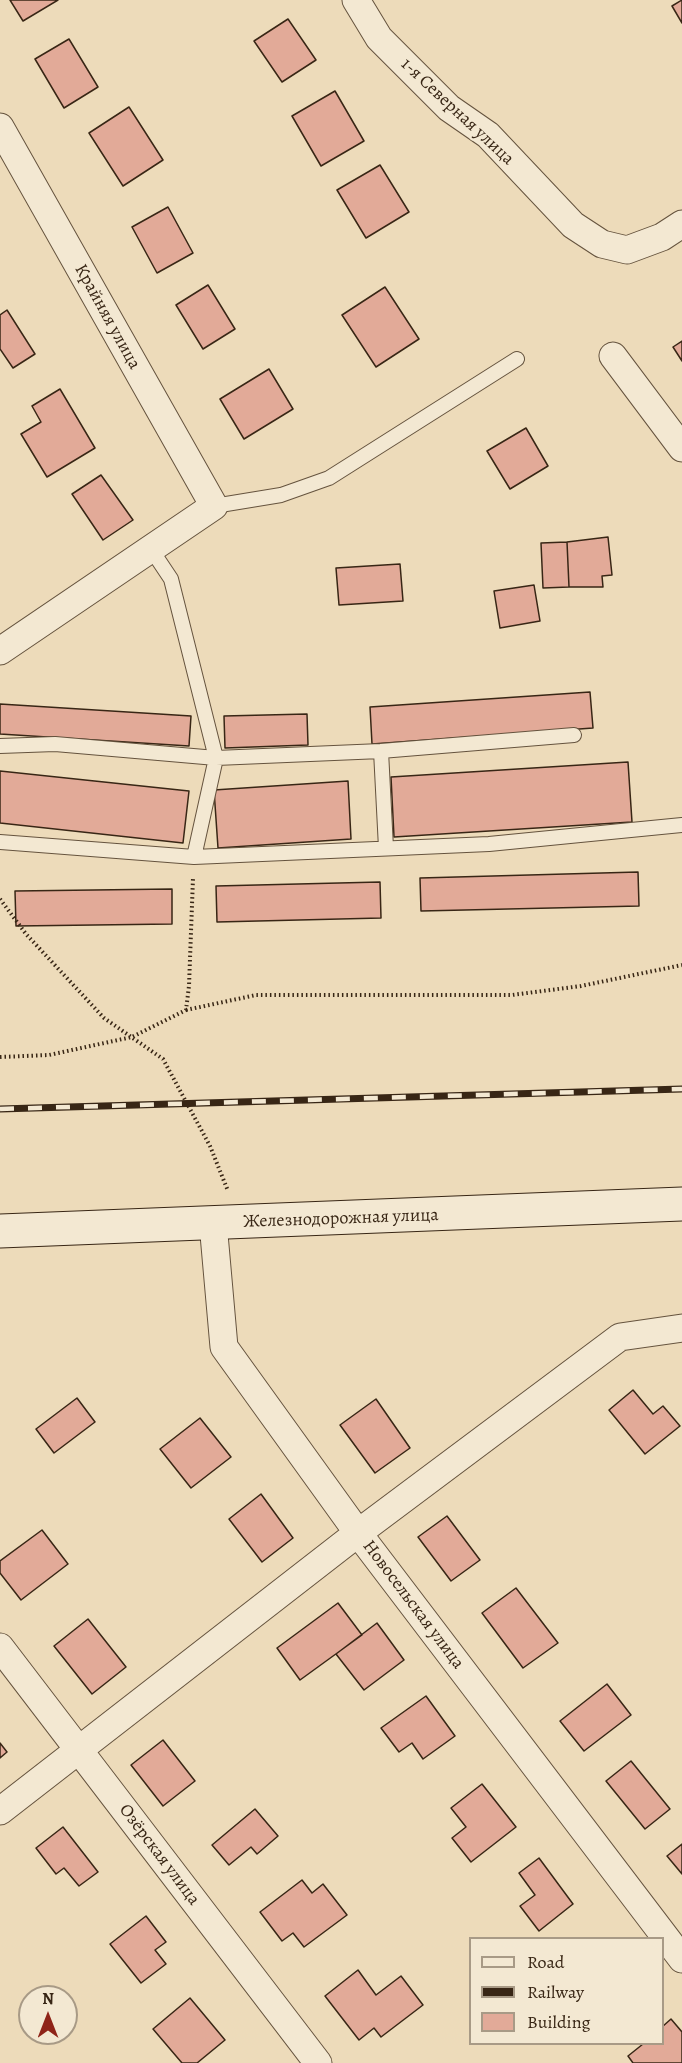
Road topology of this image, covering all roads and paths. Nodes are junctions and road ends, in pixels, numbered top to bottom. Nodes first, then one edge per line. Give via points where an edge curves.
1 (356, 0) edge
2 (0, 127) edge
3 (672, 231) edge
4 (613, 356) dead end
5 (518, 359) dead end
6 (682, 448) edge
7 (214, 506) junction
8 (151, 549) junction
9 (0, 651) edge
10 (574, 735) dead end
11 (0, 746) edge
12 (381, 751) junction
13 (216, 758) junction
14 (682, 825) edge
15 (0, 842) edge
16 (386, 848) junction
17 (194, 857) junction
18 (0, 899) edge
19 (682, 965) edge
20 (186, 1010) junction
21 (132, 1037) junction
22 (0, 1057) edge
23 (682, 1204) edge
24 (227, 1223) junction
25 (0, 1231) edge
26 (682, 1328) edge
27 (358, 1533) junction
28 (0, 1647) edge
29 (79, 1750) junction
30 (0, 1811) edge
31 (682, 1959) edge
32 (318, 2063) edge

1 - 3 street, 1-я Северная улица via 379,38 448,108 488,135 573,225 602,244 627,250
2 - 7 street, Крайняя улица
4 - 6 street
5 - 7 lane via 329,478 281,495
7 - 8 street
8 - 9 street
8 - 13 lane via 171,579
10 - 12 lane
11 - 13 lane via 55,744
12 - 13 lane
12 - 16 lane
13 - 17 lane
14 - 16 lane
15 - 17 lane
16 - 17 lane
17 - 20 path
18 - 21 path via 26,934 104,1017
19 - 20 path via 512,996 256,996
20 - 21 path
21 - 22 path via 49,1055
21 - 24 path via 164,1059 210,1146
23 - 24 street, Железнодорожная улица
24 - 25 street, Железнодорожная улица
24 - 27 street, Новосельская улица via 224,1347
26 - 27 street via 620,1337
27 - 29 street
27 - 31 street, Новосельская улица
28 - 29 street, Озёрская улица
29 - 30 street
29 - 32 street, Озёрская улица

